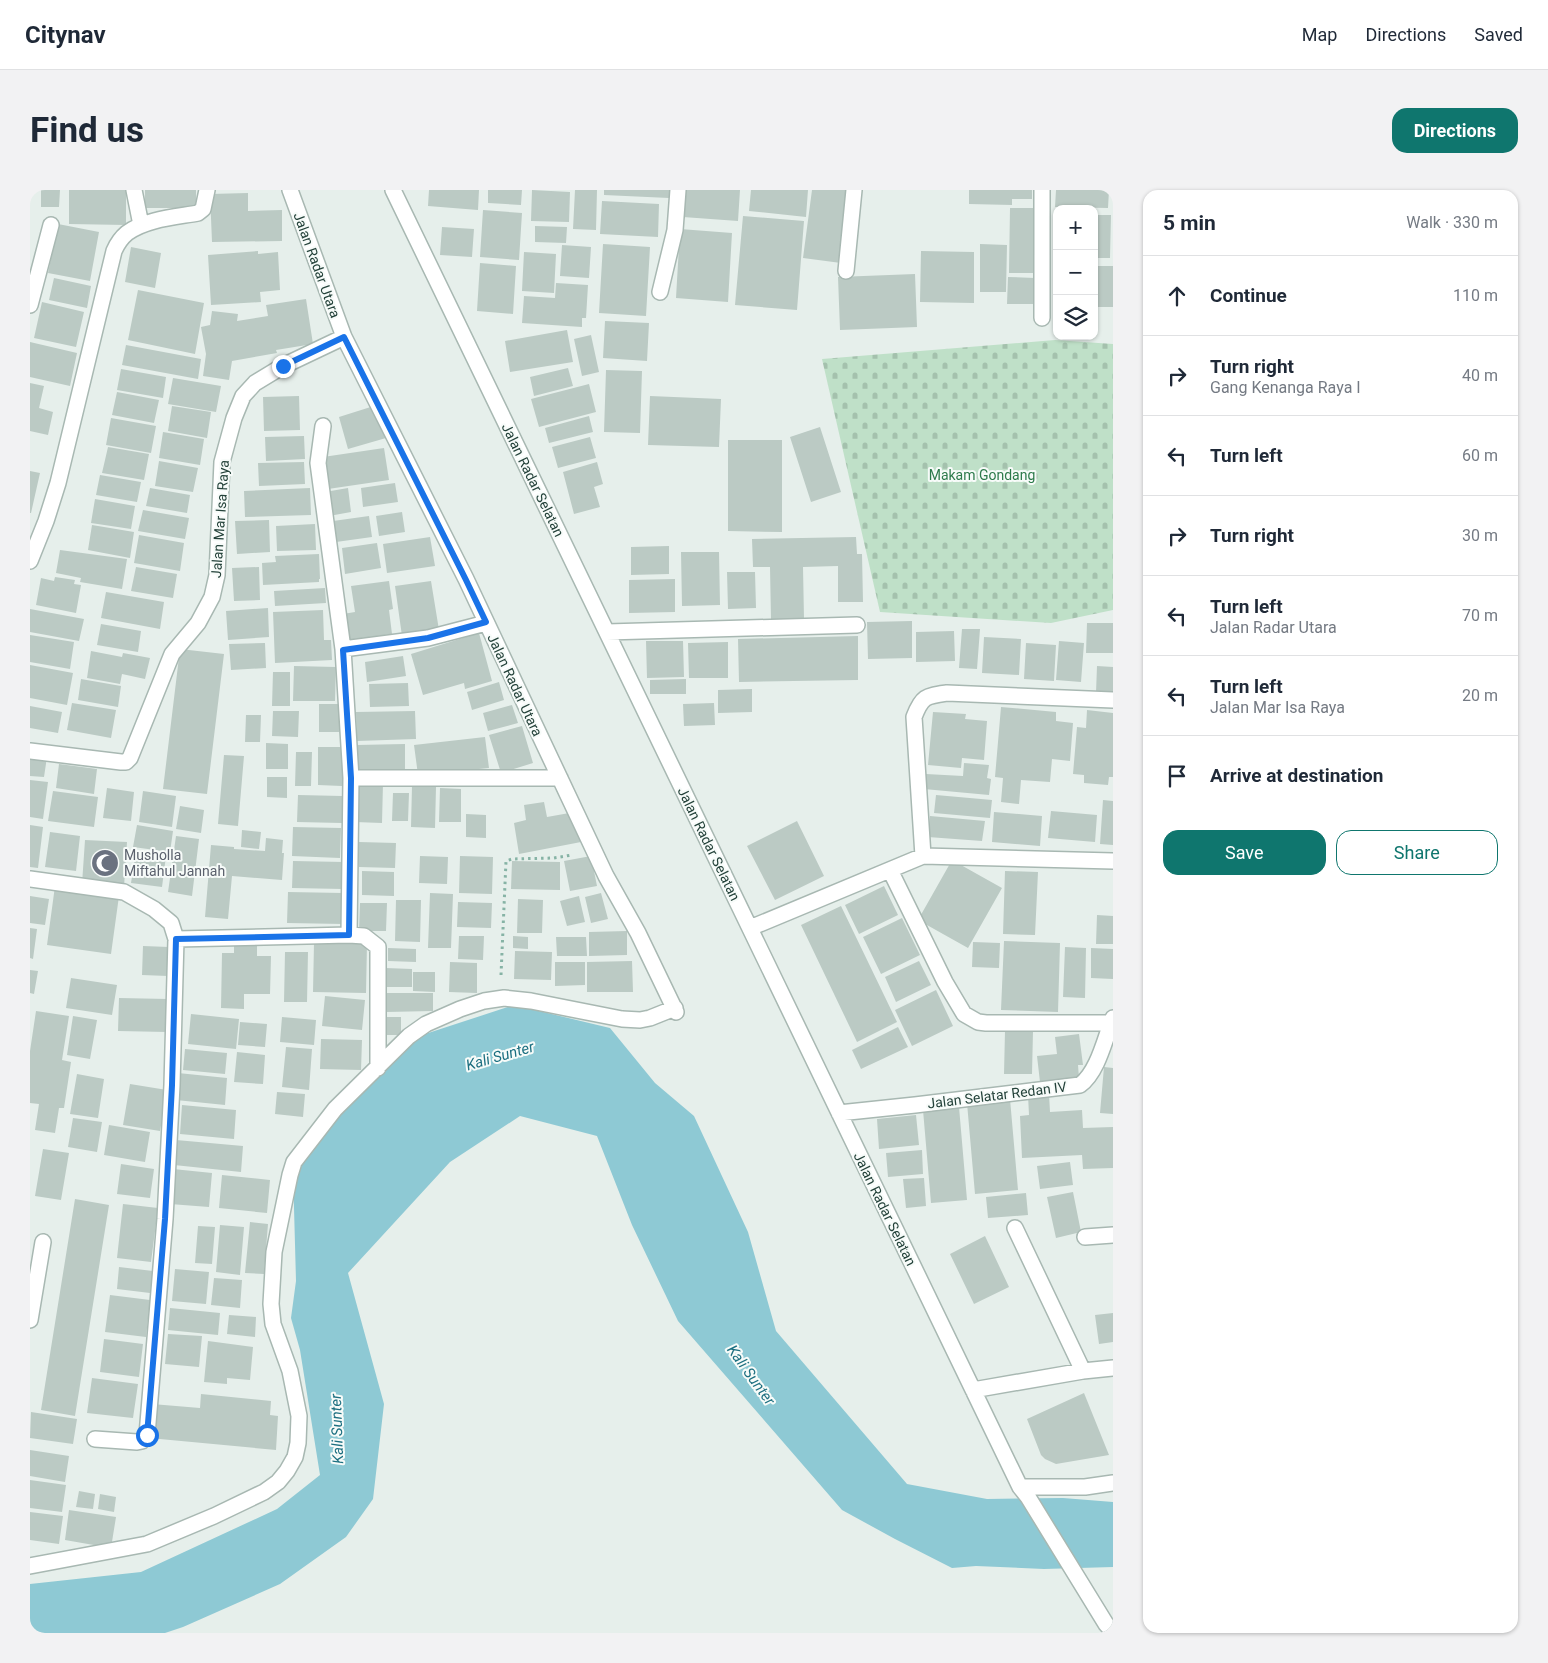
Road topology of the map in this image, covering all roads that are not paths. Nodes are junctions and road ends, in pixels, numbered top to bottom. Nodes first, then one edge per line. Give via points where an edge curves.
1 (134, 190) edge
2 (207, 190) edge
3 (290, 190) edge
4 (393, 190) edge
5 (678, 190) edge
6 (854, 190) edge
7 (1042, 190) edge
8 (51, 224) dead end
9 (140, 226) junction
10 (846, 272) dead end
11 (660, 292) dead end
12 (30, 305) edge
13 (1042, 318) dead end
14 (344, 337) junction
15 (322, 426) dead end
16 (30, 561) edge
17 (486, 622) junction
18 (858, 625) dead end
19 (607, 632) junction
20 (343, 650) junction
21 (1113, 700) edge
22 (30, 750) edge
23 (351, 778) junction
24 (560, 778) junction
25 (923, 856) junction
26 (1113, 861) edge
27 (890, 870) junction
28 (30, 879) edge
29 (750, 928) junction
30 (349, 935) junction
31 (176, 939) junction
32 (1112, 1020) edge
33 (378, 1068) junction
34 (839, 1113) junction
35 (1015, 1228) dead end
36 (1113, 1235) edge
37 (1085, 1237) dead end
38 (43, 1242) dead end
39 (30, 1320) edge
40 (1113, 1368) edge
41 (1083, 1372) junction
42 (973, 1390) junction
43 (95, 1439) dead end
44 (1113, 1483) edge
45 (1024, 1492) junction
46 (30, 1566) edge
47 (1110, 1628) edge

1 - 9 street
2 - 9 street via 203,209 198,213
3 - 14 street, Jalan Radar Utara
4 - 19 street, Jalan Radar Selatan
5 - 11 street via 675,230
6 - 10 street
7 - 13 street
8 - 12 street
9 - 16 street via 119,240 114,251 58,483
14 - 17 street, Jalan Radar Utara
14 - 22 street, Jalan Mar Isa Raya via 283,366 255,383 243,396 222,462 218,575 212,597 198,623 172,654 130,758 122,762
15 - 20 street via 318,463
17 - 20 street via 428,638
17 - 24 street, Jalan Radar Utara
18 - 19 street
19 - 29 street, Jalan Radar Selatan
20 - 23 street
21 - 25 street via 947,693 928,696 914,717
23 - 24 street
23 - 30 street
24 - 33 street, Jalan Radar Utara via 606,876 676,1010 640,1020 531,1001 484,1001 426,1024
25 - 26 street
25 - 27 street
27 - 29 street
27 - 32 street via 964,1014 986,1023
28 - 31 street via 124,892 171,923
29 - 34 street, Jalan Radar Selatan
30 - 31 street
30 - 33 street via 364,936 378,947
31 - 43 street via 165,1219 147,1435 137,1442
32 - 34 street, Jalan Selatar Redan IV via 1094,1068 1080,1085
33 - 46 street via 335,1109 294,1162 290,1175 274,1252 271,1304 273,1324 290,1371 299,1416 298,1443 287,1471 264,1492 147,1544
34 - 42 street, Jalan Radar Selatan
35 - 41 street
36 - 37 street
38 - 39 street
40 - 41 street
41 - 42 street
42 - 45 street, Jalan Radar Selatan
44 - 45 street
45 - 47 street, Jalan Radar Selatan

